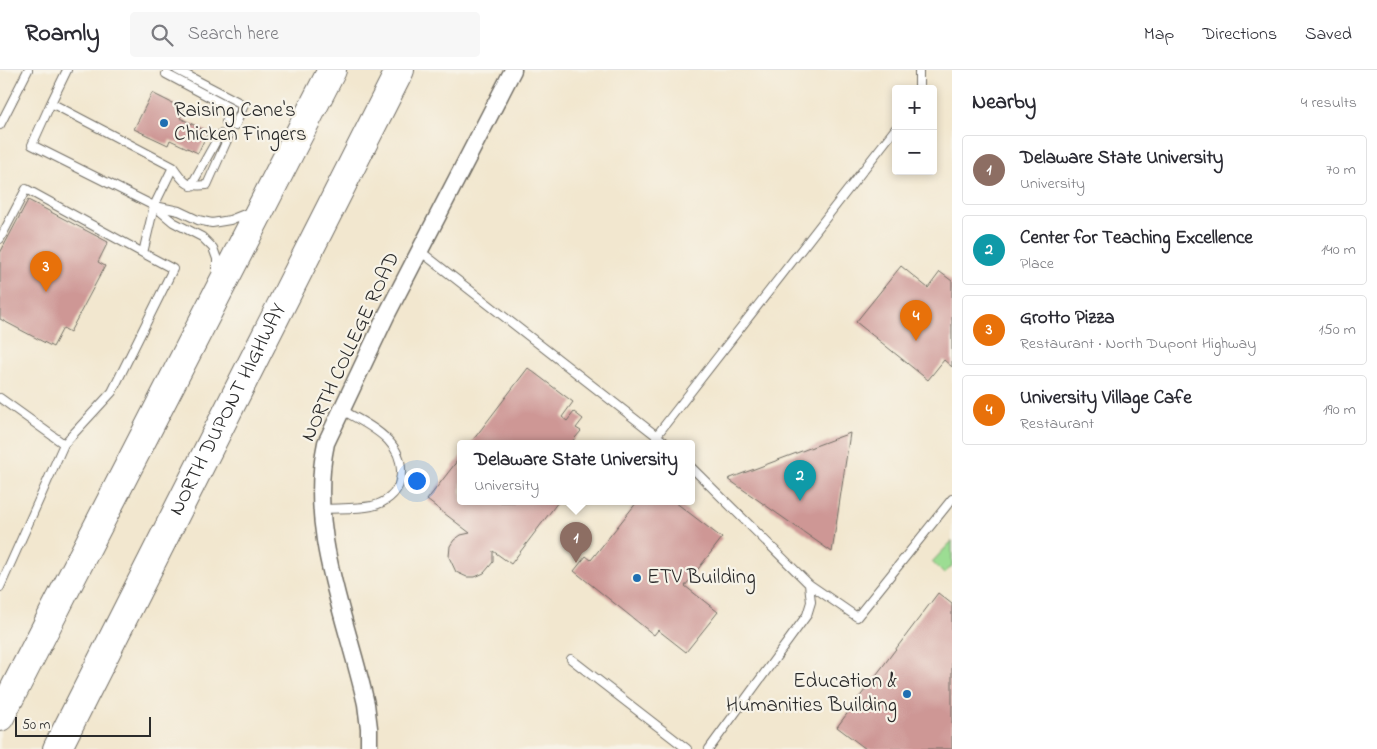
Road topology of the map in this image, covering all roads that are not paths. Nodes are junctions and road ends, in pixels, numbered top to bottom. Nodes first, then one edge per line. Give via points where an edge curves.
1 (28, 70) edge
2 (67, 70) edge
3 (177, 70) edge
4 (332, 70) edge
5 (400, 70) edge
6 (513, 70) edge
7 (919, 70) edge
8 (166, 74) dead end
9 (919, 85) edge
10 (51, 103) junction
11 (226, 122) dead end
12 (0, 125) edge
13 (234, 126) dead end
14 (894, 130) edge
15 (220, 134) dead end
16 (228, 138) dead end
17 (173, 167) junction
18 (191, 186) junction
19 (154, 206) junction
20 (262, 207) junction
21 (0, 239) edge
22 (420, 251) junction
23 (143, 253) junction
24 (211, 307) junction
25 (0, 398) edge
26 (342, 410) junction
27 (656, 435) junction
28 (662, 440) edge
29 (64, 444) junction
30 (695, 471) edge
31 (952, 499) edge
32 (322, 509) junction
33 (809, 584) junction
34 (0, 587) edge
35 (571, 659) dead end
36 (0, 717) edge
37 (57, 749) edge
38 (369, 749) edge
39 (687, 749) edge
40 (709, 749) edge

1 - 12 lane
2 - 10 lane
3 - 13 lane via 244,105
4 - 20 highway
5 - 37 highway, NORTH DUPONT HIGHWAY
6 - 22 street, NORTH COLLEGE ROAD
7 - 9 lane
8 - 11 lane via 232,109
10 - 17 lane
10 - 19 lane via 32,145
14 - 27 lane
15 - 18 lane
16 - 18 lane via 206,185
17 - 18 lane
17 - 19 lane
19 - 20 lane via 212,223 230,220
19 - 23 lane
19 - 24 lane via 173,222 202,237 213,248 217,270
20 - 24 highway
21 - 23 lane via 26,189
22 - 26 street, NORTH COLLEGE ROAD
22 - 27 lane
23 - 29 lane via 173,269 112,392
24 - 36 highway
25 - 29 lane
26 - 32 street, NORTH COLLEGE ROAD via 326,443 322,461
26 - 32 lane via 394,446 402,467 400,484 389,499 374,505
27 - 28 lane
29 - 34 lane
30 - 33 lane
31 - 33 lane via 857,617
32 - 38 street, NORTH COLLEGE ROAD via 332,576 366,704
33 - 40 lane via 811,602 807,615
35 - 39 lane

